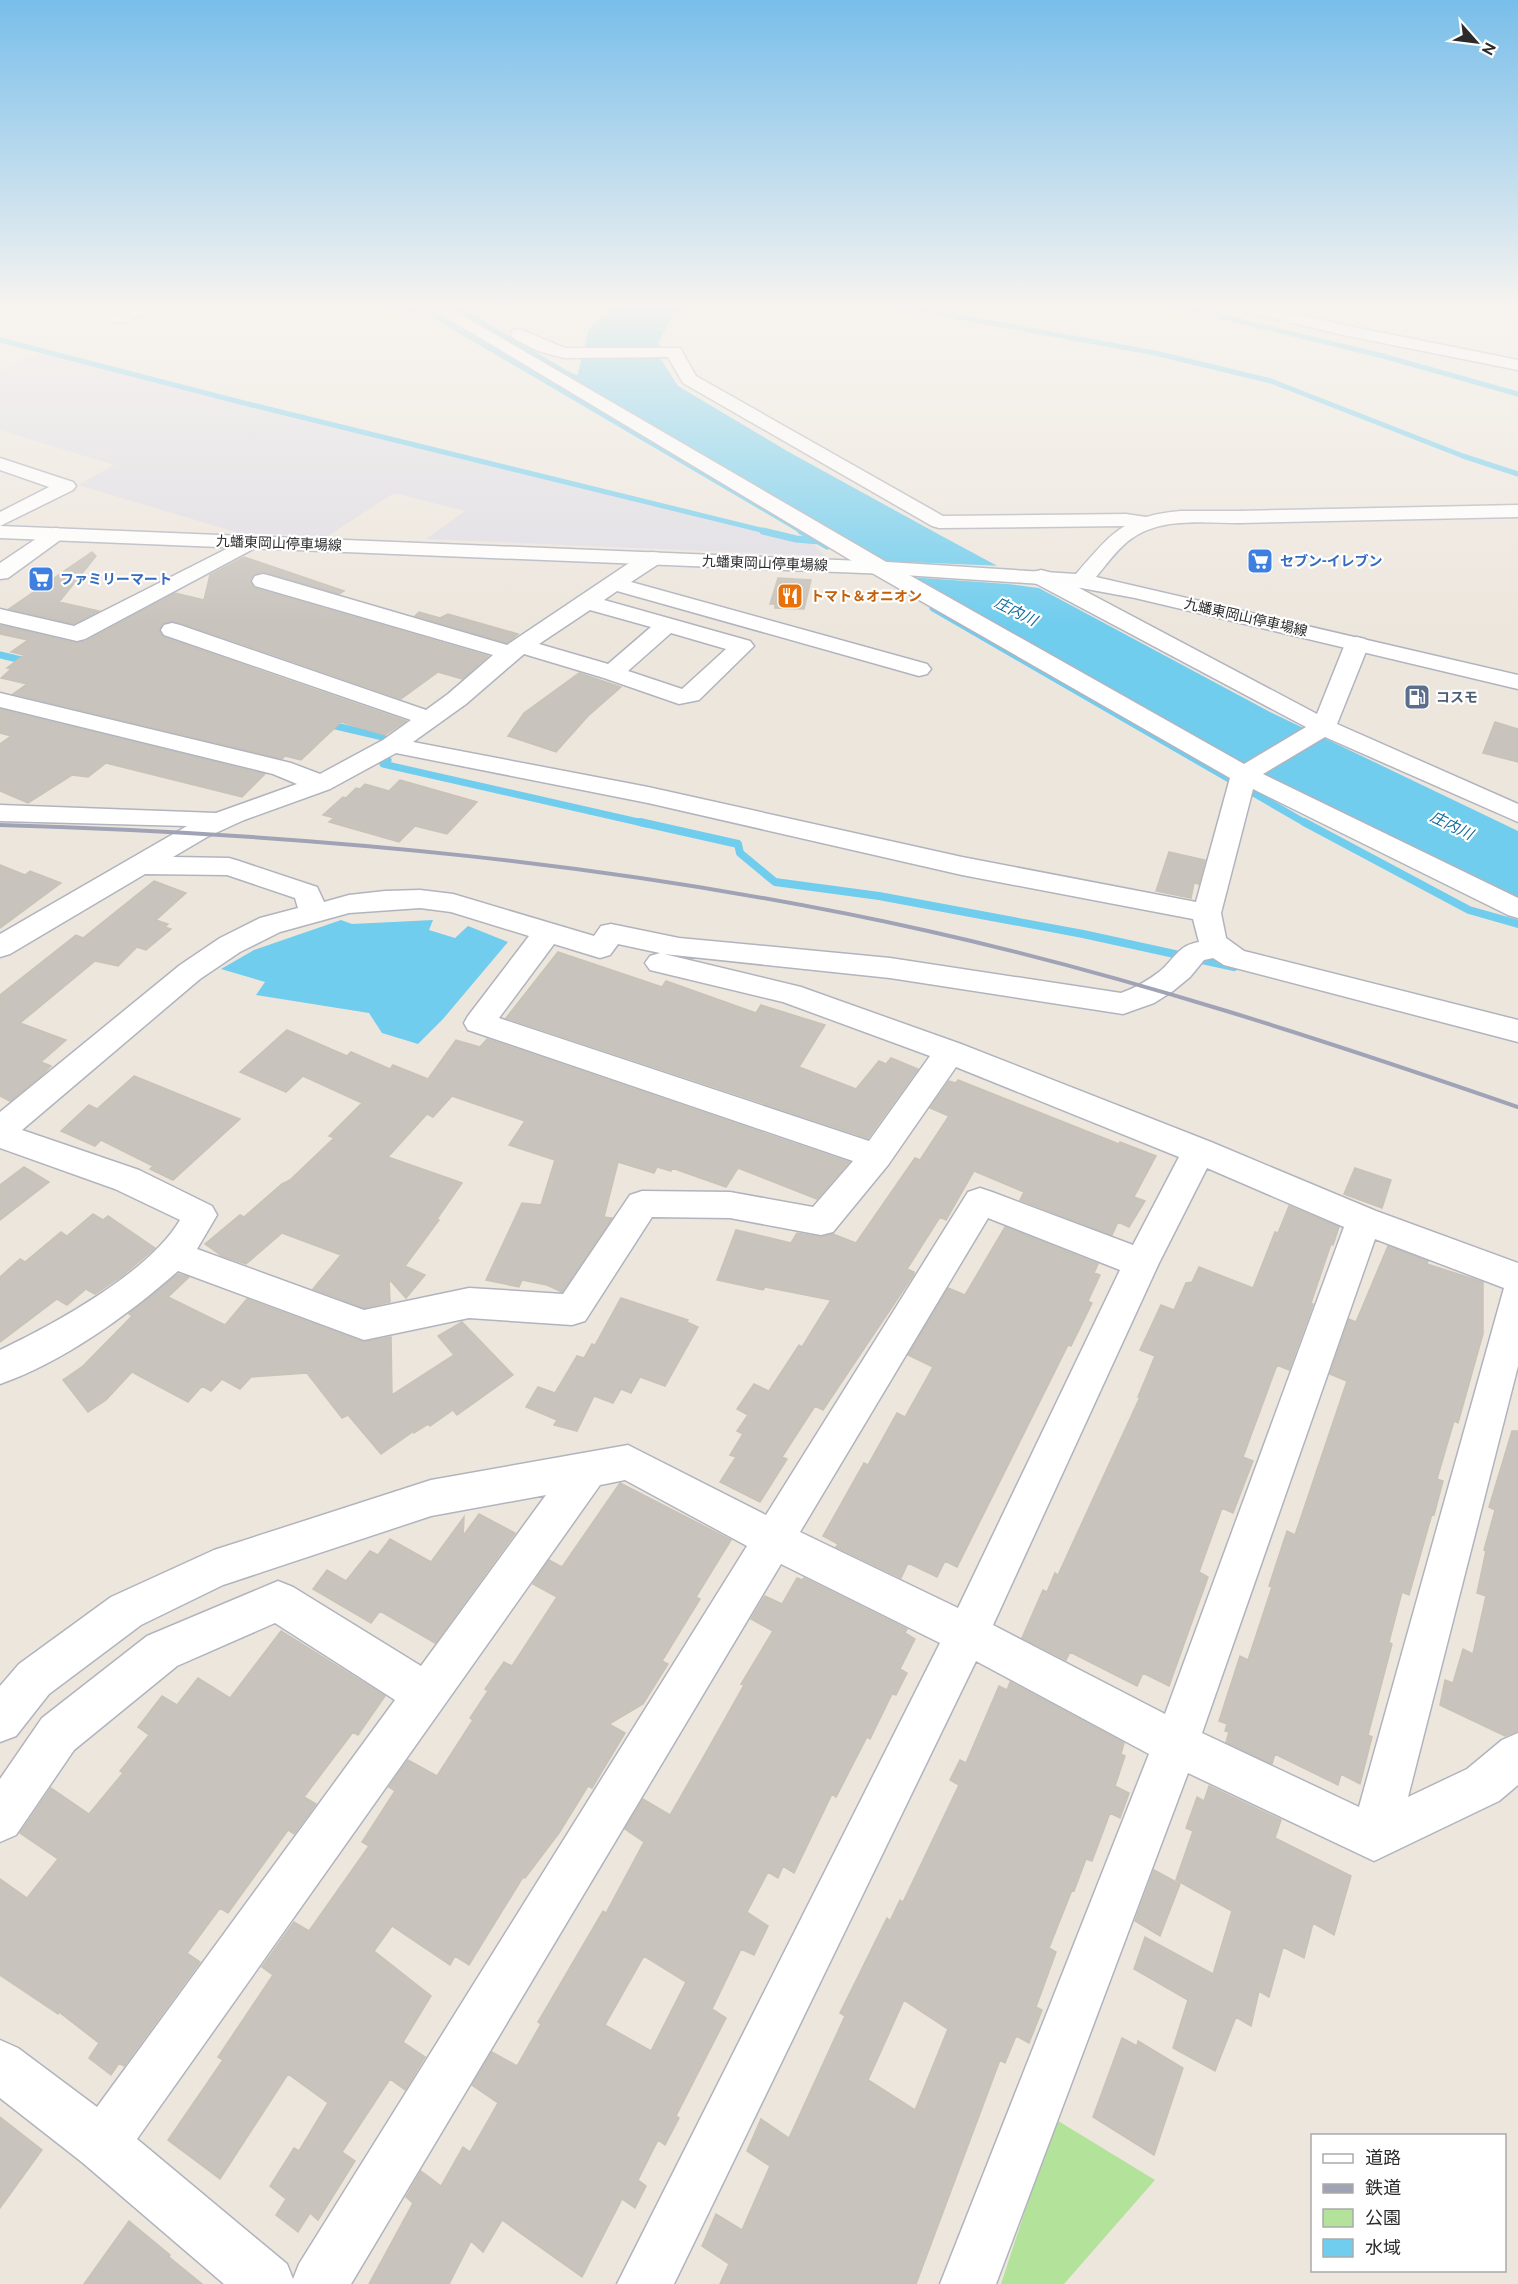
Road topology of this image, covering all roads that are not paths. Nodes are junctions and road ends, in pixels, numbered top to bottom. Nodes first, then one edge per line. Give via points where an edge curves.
1 (637, 411) edge
2 (744, 411) edge
3 (0, 464) edge
4 (1518, 511) edge
5 (0, 520) edge
6 (1146, 522) junction
7 (0, 532) edge
8 (56, 534) junction
9 (252, 542) junction
10 (652, 558) junction
11 (884, 568) junction
12 (0, 573) edge
13 (1034, 576) junction
14 (263, 581) dead end
15 (1081, 581) junction
16 (615, 584) junction
17 (588, 602) junction
18 (0, 615) edge
19 (667, 625) junction
20 (172, 630) dead end
21 (1357, 644) junction
22 (515, 650) junction
23 (919, 669) dead end
24 (612, 673) junction
25 (1518, 682) edge
26 (0, 700) edge
27 (430, 719) junction
28 (1322, 729) junction
29 (392, 745) junction
30 (1244, 780) junction
31 (321, 784) junction
32 (0, 813) edge
33 (1518, 814) edge
34 (219, 821) junction
35 (137, 865) junction
36 (1518, 909) edge
37 (313, 912) junction
38 (1207, 914) junction
39 (548, 931) junction
40 (0, 947) edge
41 (600, 948) junction
42 (1199, 954) junction
43 (1518, 1031) edge
44 (950, 1052) junction
45 (0, 1130) edge
46 (0, 1135) edge
47 (1199, 1151) junction
48 (876, 1156) junction
49 (1364, 1221) junction
50 (173, 1255) junction
51 (1141, 1263) junction
52 (1518, 1278) edge
53 (1518, 1294) edge
54 (0, 1368) edge
55 (588, 1470) junction
56 (774, 1540) junction
57 (967, 1634) junction
58 (425, 1694) junction
59 (0, 1720) edge
60 (1176, 1744) junction
61 (1518, 1756) edge
62 (0, 1819) edge
63 (1374, 1838) junction
64 (0, 2066) edge
65 (102, 2144) junction
66 (267, 2284) edge
67 (319, 2284) edge
68 (645, 2284) edge
69 (968, 2284) edge

1 - 11 street
2 - 6 street via 939,522
3 - 5 street via 66,486
4 - 6 street
6 - 15 street via 1125,534
7 - 8 street, 九蟠東岡山停車場線
8 - 9 street, 九蟠東岡山停車場線
8 - 12 street
9 - 10 street, 九蟠東岡山停車場線
9 - 18 street via 77,634
10 - 11 street, 九蟠東岡山停車場線
10 - 16 street
11 - 13 street, 九蟠東岡山停車場線
11 - 30 street
13 - 15 street, 九蟠東岡山停車場線
13 - 28 street
14 - 22 street
15 - 21 street, 九蟠東岡山停車場線
16 - 17 street
16 - 23 street
17 - 19 street
17 - 22 street
19 - 24 street
19 - 24 street via 741,646 690,695 679,697
20 - 27 street
21 - 25 street, 九蟠東岡山停車場線
21 - 28 street
22 - 24 street
22 - 27 street
26 - 31 street via 282,768
27 - 29 street
28 - 30 street
28 - 33 street
29 - 31 street
29 - 38 street via 648,795 962,866
30 - 36 street
30 - 38 street
31 - 34 street
32 - 34 street
34 - 35 street
35 - 37 street via 229,867 307,893
35 - 40 street
37 - 39 street via 384,900 420,899 453,903
37 - 45 street via 270,925 230,945 190,972
38 - 42 street via 1209,933
39 - 41 street
39 - 48 street via 479,1023
41 - 42 street via 610,933 679,948 890,968 1123,1004 1149,995
41 - 44 street via 790,994
42 - 43 street via 1234,958
44 - 47 street
44 - 48 street
46 - 50 street via 121,1177 200,1215 195,1231
47 - 49 street
47 - 51 street
48 - 50 street via 821,1222 730,1205 642,1204 572,1310 469,1303 364,1325
49 - 52 street
49 - 60 street
50 - 54 street via 106,1308 38,1350
51 - 56 street via 980,1201
51 - 57 street
53 - 63 street
55 - 56 street via 628,1461
55 - 58 street
55 - 59 street via 430,1498 214,1569 126,1611 34,1679
56 - 57 street
56 - 67 street
57 - 60 street
57 - 68 street
58 - 62 street via 278,1601 162,1651 58,1734
58 - 65 street
60 - 63 street
60 - 69 street
61 - 63 street via 1483,1785
64 - 65 street
65 - 66 street

